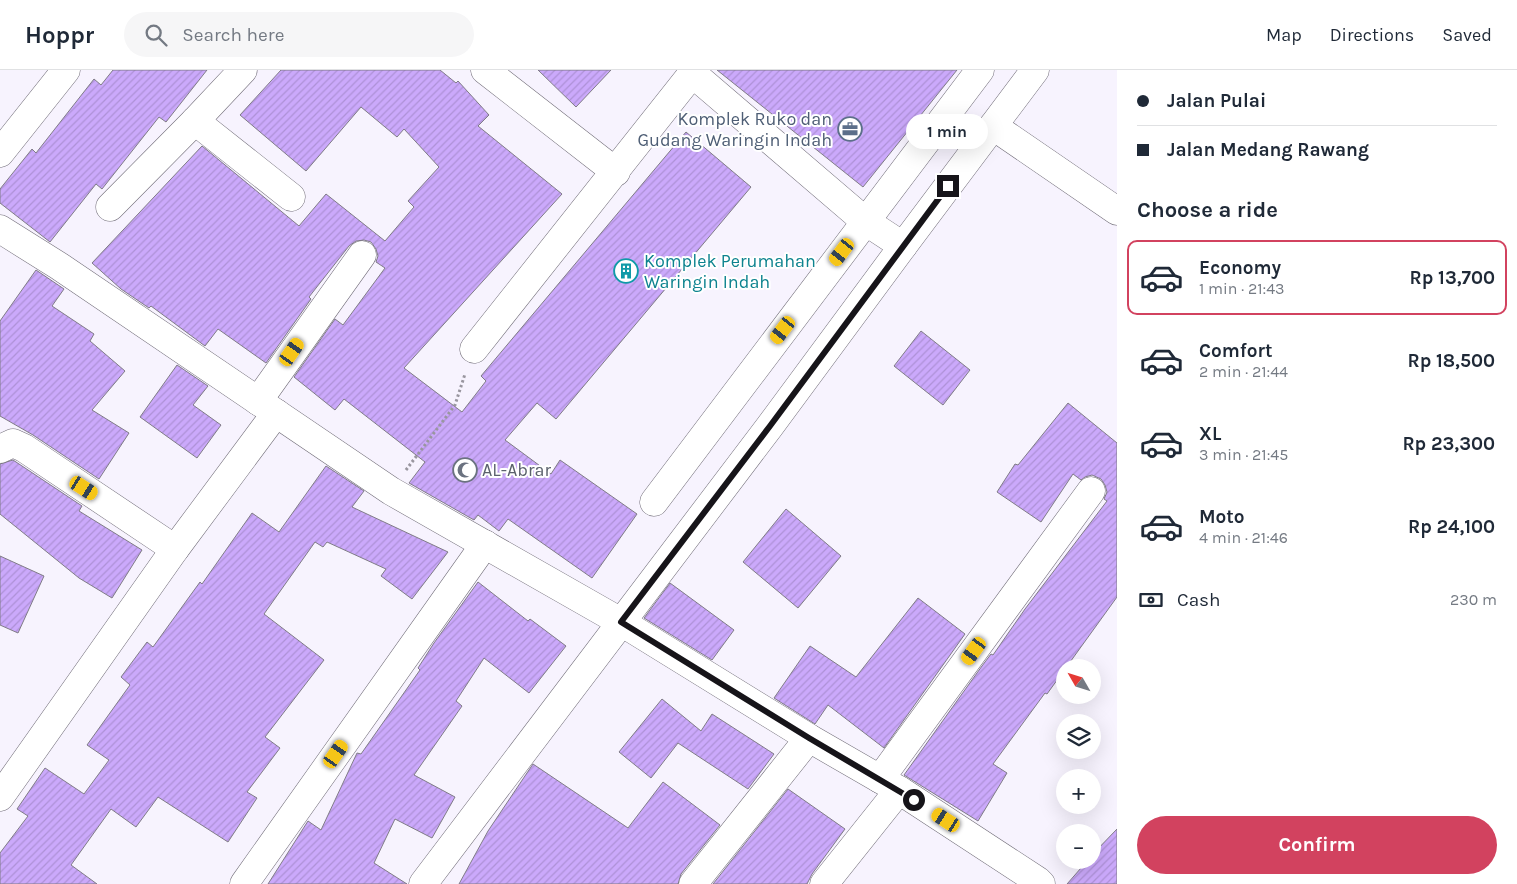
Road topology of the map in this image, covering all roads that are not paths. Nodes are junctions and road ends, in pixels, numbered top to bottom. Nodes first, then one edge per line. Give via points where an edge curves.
1 (66, 70) edge
2 (243, 70) edge
3 (485, 70) edge
4 (980, 70) edge
5 (1036, 70) edge
6 (694, 71) edge
7 (195, 121) junction
8 (992, 126) junction
9 (0, 153) edge
10 (616, 172) junction
11 (291, 197) dead end
12 (110, 207) dead end
13 (1117, 211) edge
14 (865, 221) junction
15 (0, 229) edge
16 (902, 246) junction
17 (362, 255) dead end
18 (474, 349) road end
19 (267, 407) junction
20 (0, 449) edge
21 (1091, 491) dead end
22 (654, 502) dead end
23 (485, 544) junction
24 (175, 549) junction
25 (621, 622) junction
26 (809, 738) junction
27 (890, 784) junction
28 (0, 796) edge
29 (244, 884) edge
30 (423, 884) edge
31 (693, 884) edge
32 (824, 884) edge
33 (1041, 884) edge

1 - 9 street
2 - 7 street
3 - 10 street
4 - 14 street
5 - 8 street
6 - 10 street
6 - 14 street
7 - 11 street
7 - 12 street
8 - 13 street
8 - 16 street
10 - 18 street
14 - 16 street
14 - 22 street
15 - 19 street
16 - 25 street
17 - 19 street
19 - 23 street via 391,491
19 - 24 street
20 - 24 street via 13,443 24,448
21 - 27 street
23 - 25 street
23 - 29 street
24 - 28 street
25 - 26 street
25 - 30 street
26 - 27 street
26 - 31 street
27 - 32 street
27 - 33 street

